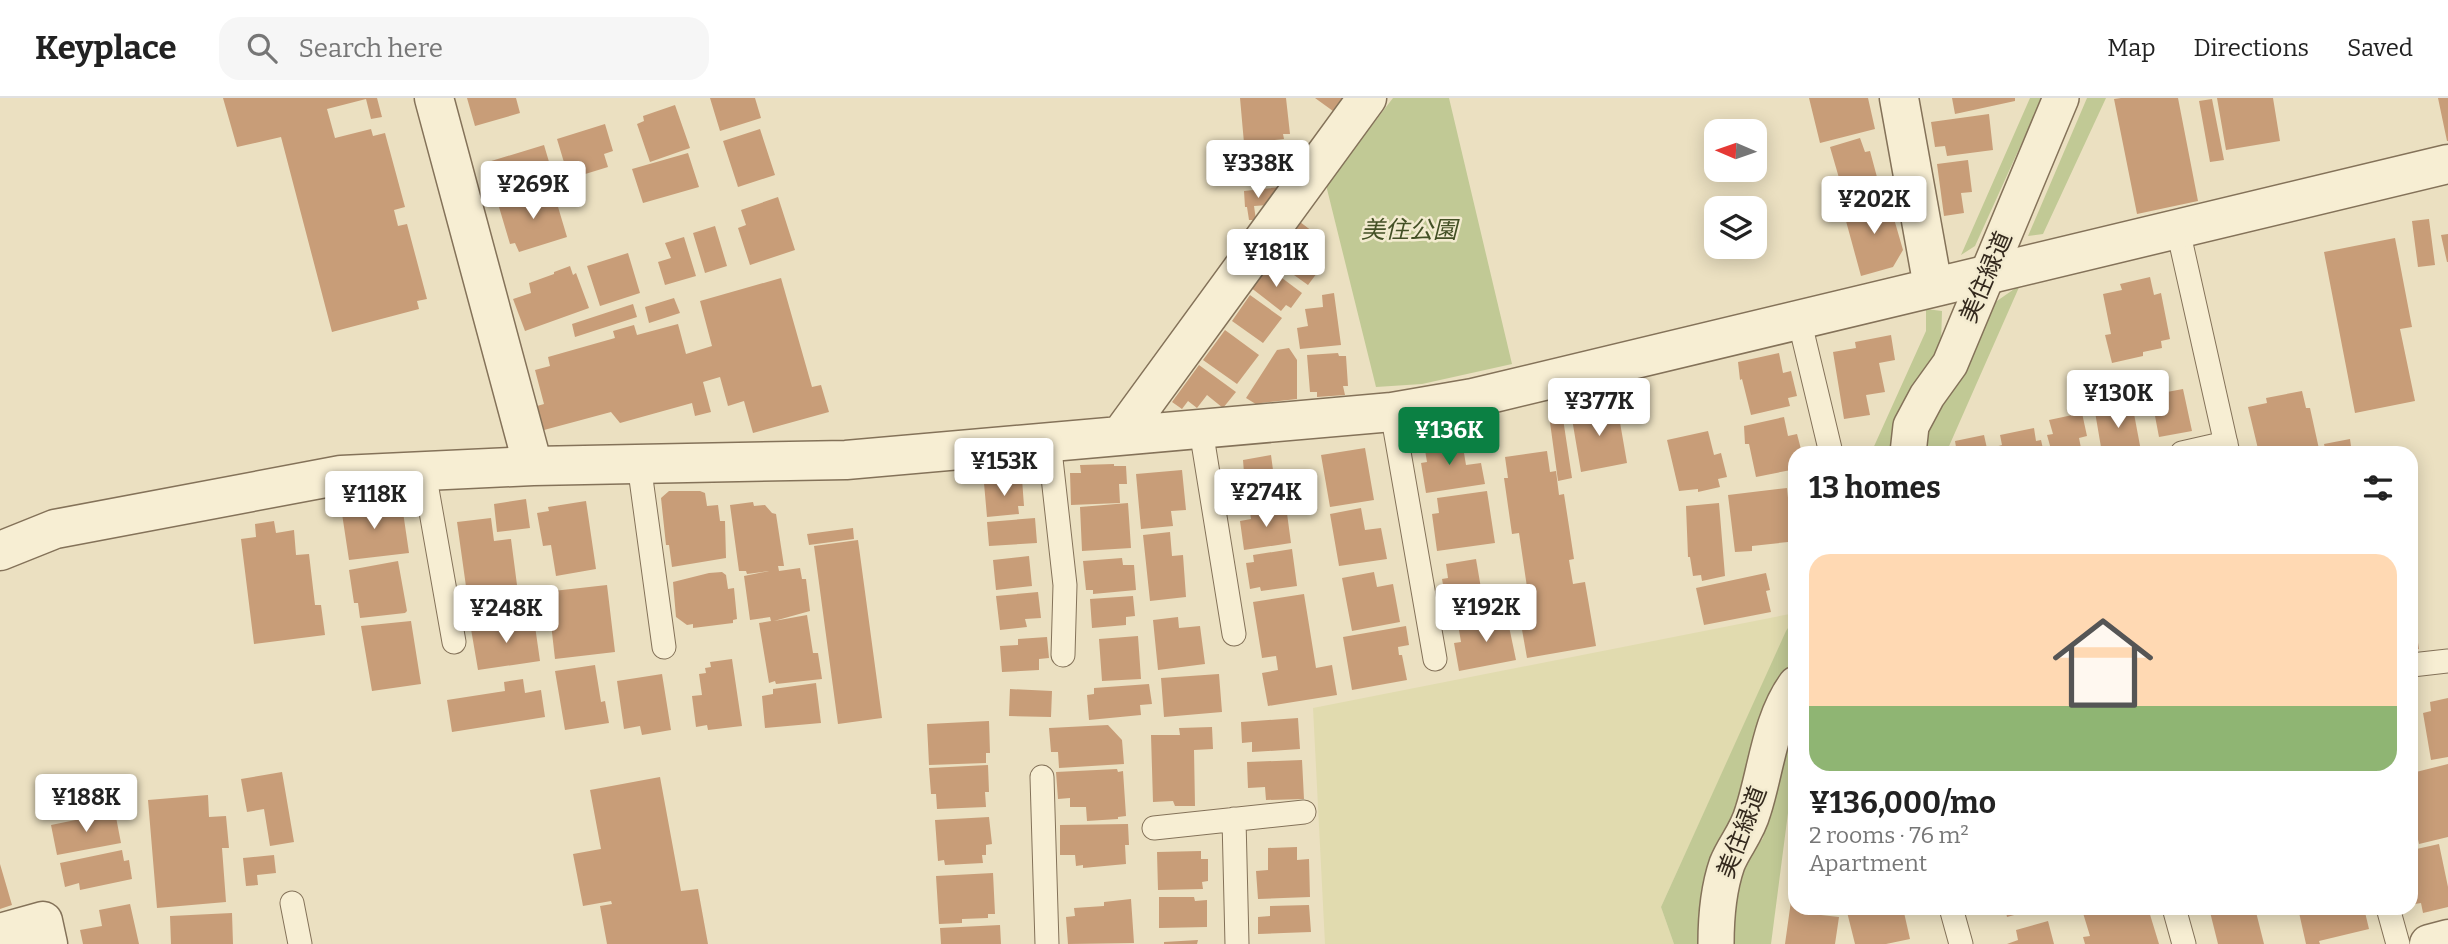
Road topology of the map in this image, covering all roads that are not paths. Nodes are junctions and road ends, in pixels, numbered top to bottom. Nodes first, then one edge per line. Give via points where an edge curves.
1 (434, 98) edge
2 (1367, 98) edge
3 (1899, 98) edge
4 (2061, 98) edge
5 (2448, 164) edge
6 (2178, 230) junction
7 (1987, 275) junction
8 (1933, 287) junction
9 (1799, 319) junction
10 (1392, 412) junction
11 (1201, 430) junction
12 (1121, 435) junction
13 (1049, 441) junction
14 (1829, 446) edge
15 (1909, 446) edge
16 (2227, 446) edge
17 (639, 464) junction
18 (533, 466) junction
19 (424, 471) junction
20 (0, 551) edge
21 (1234, 634) dead end
22 (454, 642) dead end
23 (664, 647) dead end
24 (1063, 654) dead end
25 (1435, 659) dead end
26 (2448, 661) edge
27 (2418, 665) edge
28 (1788, 702) edge
29 (1042, 777) dead end
30 (1304, 812) dead end
31 (1234, 820) junction
32 (1154, 828) dead end
33 (292, 903) dead end
34 (1953, 915) edge
35 (2176, 915) edge
36 (2390, 915) edge
37 (0, 933) edge
38 (2448, 939) edge
39 (48, 944) edge
40 (300, 944) edge
41 (1047, 944) edge
42 (1237, 944) edge
43 (1716, 944) edge
44 (1961, 944) edge
45 (2184, 944) edge
46 (2398, 944) edge
47 (2429, 944) edge

1 - 18 street
2 - 12 street
3 - 8 street
4 - 7 street, 美住緑道
5 - 6 street
6 - 7 street
6 - 16 lane
7 - 8 street
7 - 15 street, 美住緑道 via 1950,364 1911,426
8 - 9 street
9 - 10 street via 1473,398
9 - 14 lane
10 - 11 street
10 - 25 lane
11 - 12 street
11 - 21 lane
12 - 13 street
13 - 17 street via 846,460
13 - 24 lane via 1065,585
17 - 18 street
17 - 23 lane
18 - 19 street
19 - 20 street via 341,475 55,529
19 - 22 lane
26 - 27 lane
28 - 43 street, 美住緑道 via 1770,741 1748,830 1728,863 1717,906
29 - 41 lane
30 - 31 lane
31 - 32 lane
31 - 42 lane
33 - 40 lane
34 - 44 lane
35 - 45 lane
36 - 46 lane
37 - 39 street via 43,921
38 - 47 street

